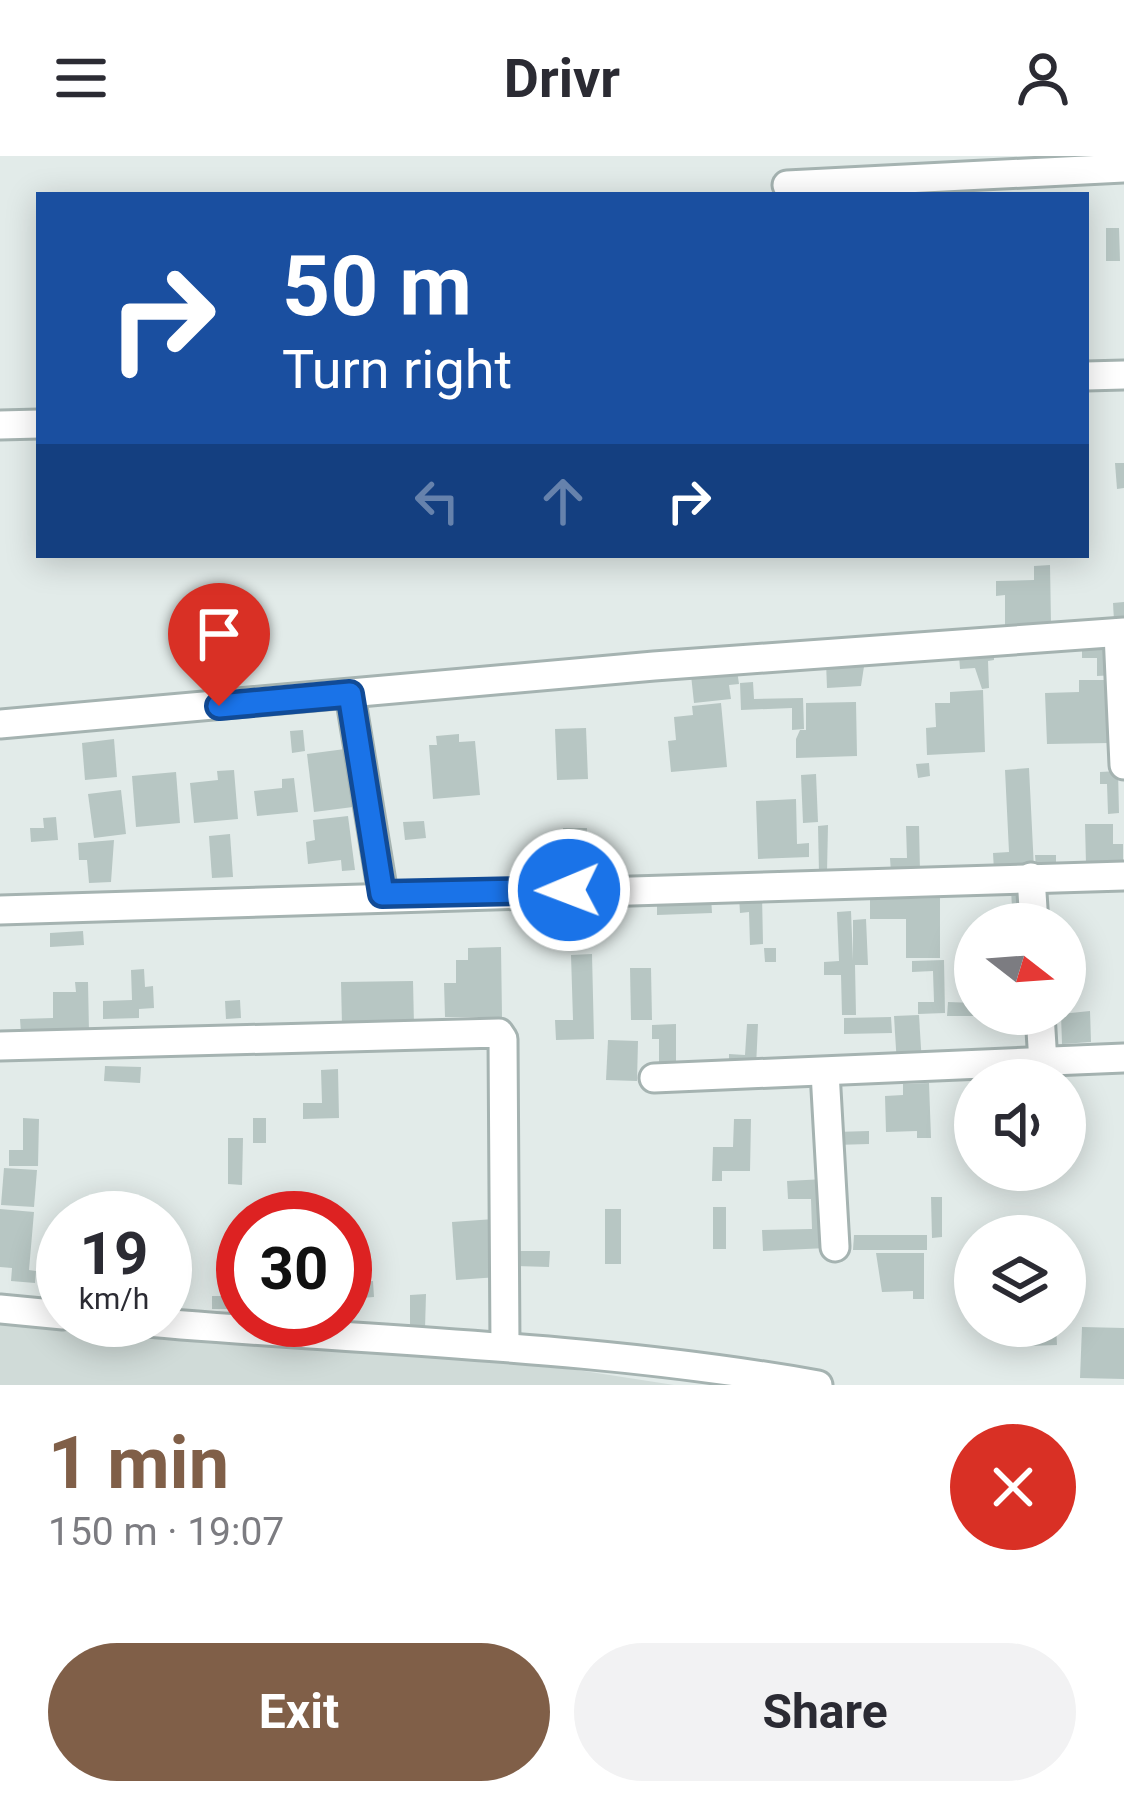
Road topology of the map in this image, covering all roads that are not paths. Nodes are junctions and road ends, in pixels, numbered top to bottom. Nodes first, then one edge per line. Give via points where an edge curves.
1 (974, 166) edge
2 (1124, 168) edge
3 (788, 185) dead end
4 (1124, 375) edge
5 (1089, 376) edge
6 (36, 424) edge
7 (0, 425) edge
8 (1121, 632) edge
9 (350, 694) junction
10 (0, 724) edge
11 (1124, 765) edge
12 (1124, 876) edge
13 (1031, 878) junction
14 (382, 894) junction
15 (1033, 903) edge
16 (0, 910) edge
17 (0, 1046) edge
18 (1124, 1058) edge
19 (1086, 1060) edge
20 (954, 1067) edge
21 (825, 1072) junction
22 (654, 1078) dead end
23 (835, 1247) dead end
24 (0, 1309) edge
25 (36, 1312) edge
26 (192, 1325) edge
27 (505, 1346) junction
28 (818, 1385) edge

1 - 2 street
1 - 3 street
4 - 5 street
6 - 7 street
8 - 9 street
8 - 11 street
9 - 10 street
9 - 14 street
12 - 13 street
13 - 14 street
13 - 15 street
14 - 16 street
17 - 27 street via 499,1033
18 - 19 street
20 - 21 street
21 - 22 street
21 - 23 street
24 - 25 street
26 - 27 street
27 - 28 street

